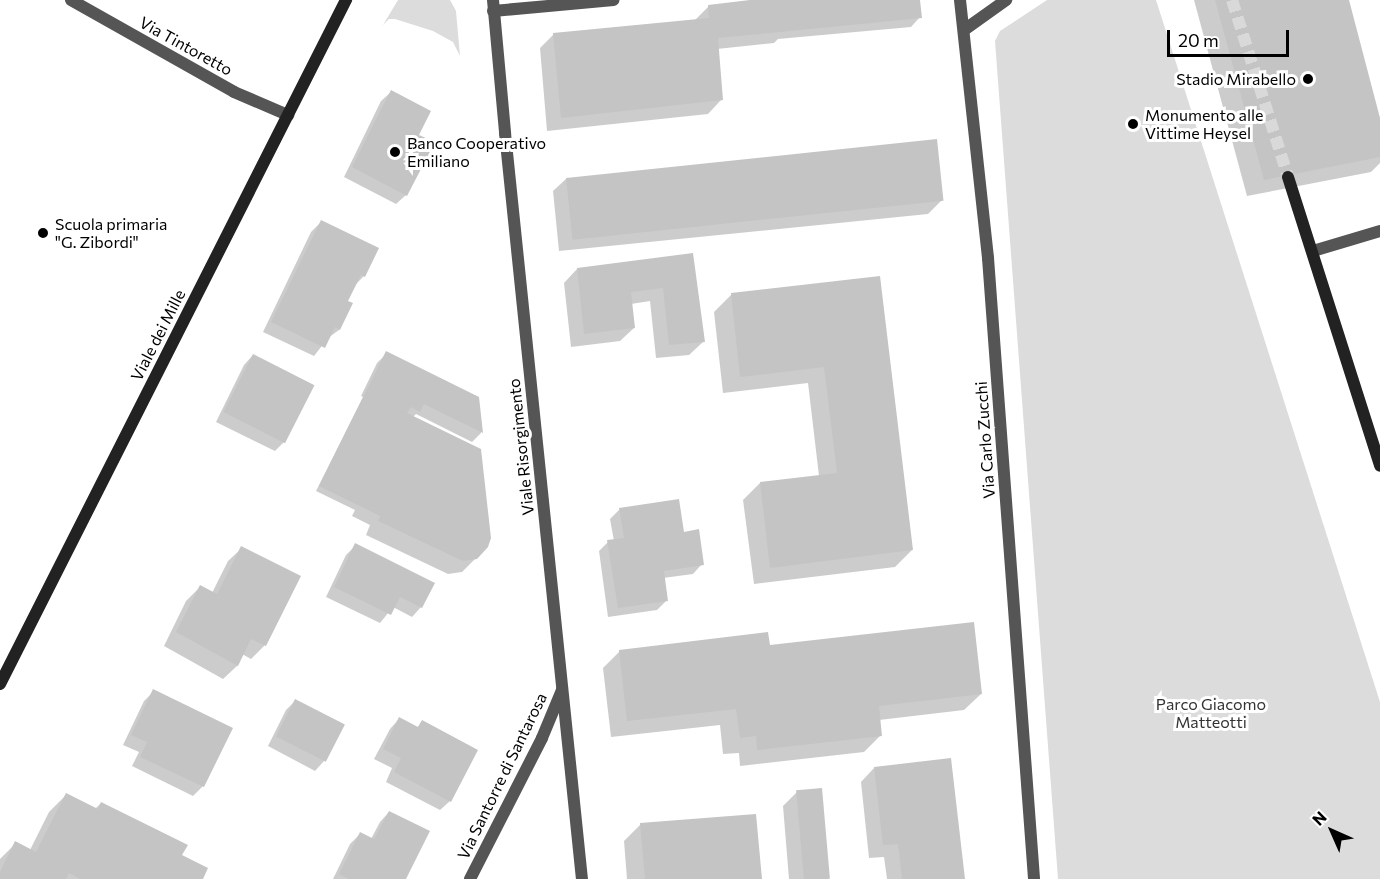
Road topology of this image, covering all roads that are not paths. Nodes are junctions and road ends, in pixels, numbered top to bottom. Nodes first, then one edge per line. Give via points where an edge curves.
1 (71, 0) edge
2 (346, 0) edge
3 (613, 0) edge
4 (960, 0) edge
5 (1006, 0) edge
6 (493, 4) edge
7 (964, 30) junction
8 (288, 115) junction
9 (1288, 177) tunnel mouth
10 (1380, 231) edge
11 (1314, 251) junction
12 (1380, 466) edge
13 (0, 684) edge
14 (564, 686) junction
15 (470, 879) edge
16 (582, 879) edge
17 (1034, 879) edge

1 - 8 street, Via Tintoretto via 234,92
2 - 8 main road, Viale dei Mille
3 - 6 street
4 - 7 street, Via Carlo Zucchi
5 - 7 street
6 - 14 street, Viale Risorgimento
7 - 17 street, Via Carlo Zucchi via 988,258
8 - 13 main road, Viale dei Mille
9 - 11 main road
10 - 11 street
11 - 12 main road
14 - 15 street, Via Santorre di Santarosa
14 - 16 street, Viale Risorgimento

